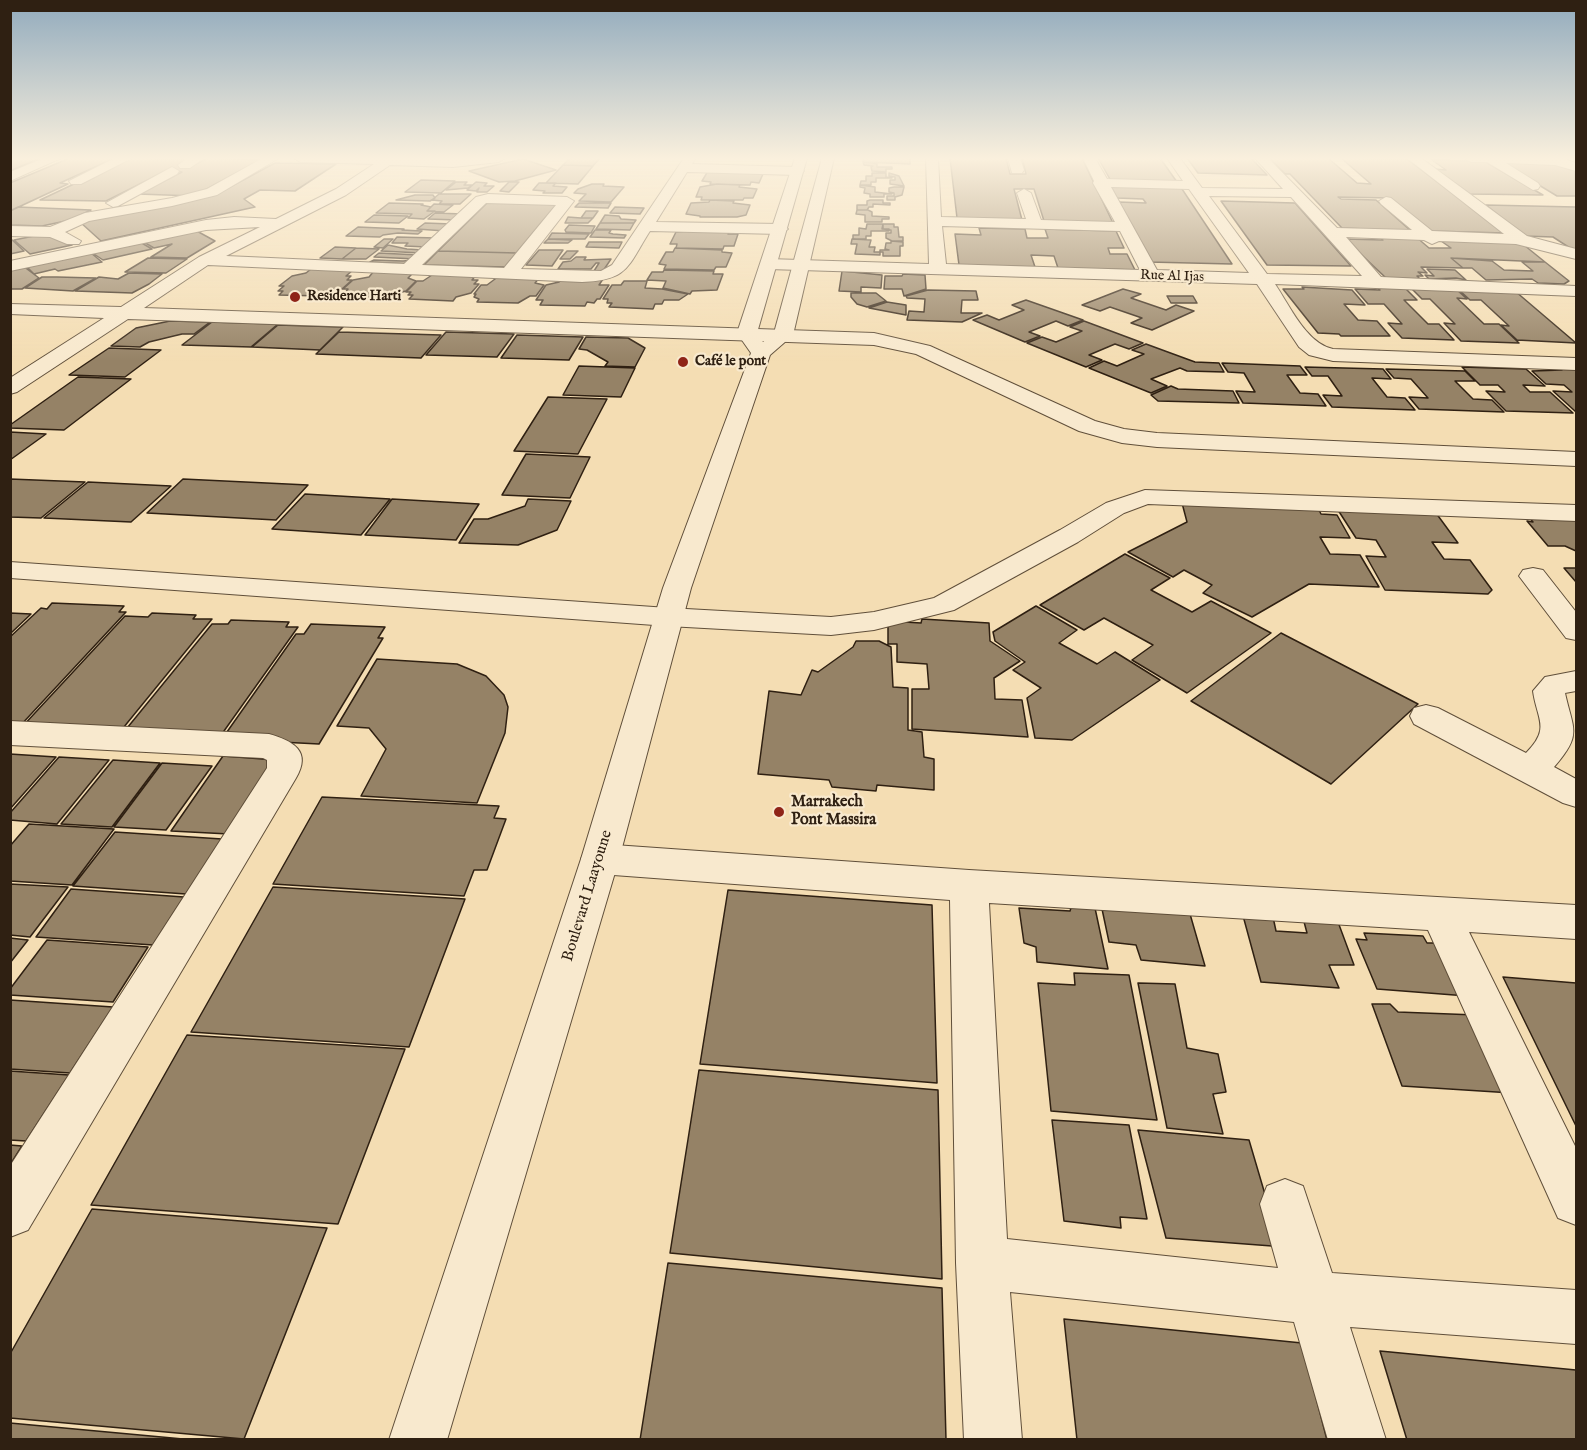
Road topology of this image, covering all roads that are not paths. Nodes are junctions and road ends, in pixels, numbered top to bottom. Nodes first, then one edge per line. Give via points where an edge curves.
1 (65, 226) edge
2 (208, 226) edge
3 (273, 226) edge
4 (453, 226) edge
5 (547, 226) edge
6 (647, 226) joint
7 (781, 226) edge
8 (812, 226) edge
9 (934, 226) edge
10 (1084, 226) edge
11 (1223, 226) edge
12 (1327, 226) edge
13 (1415, 226) edge
14 (1502, 226) edge
15 (1124, 227) joint
16 (780, 229) junction
17 (10, 231) edge
18 (52, 231) junction
19 (1333, 232) junction
20 (1426, 235) junction
21 (1519, 239) junction
22 (1441, 245) dead end
23 (90, 249) junction
24 (1576, 254) edge
25 (205, 260) junction
26 (1551, 262) dead end
27 (768, 264) junction
28 (802, 265) junction
29 (10, 266) edge
30 (408, 269) junction
31 (938, 270) junction
32 (508, 274) junction
33 (1152, 277) junction
34 (1263, 280) junction
35 (1376, 282) junction
36 (1576, 291) edge
37 (10, 309) edge
38 (124, 312) junction
39 (747, 333) junction
40 (783, 335) junction
41 (761, 353) junction
42 (1576, 364) edge
43 (10, 388) edge
44 (1576, 459) edge
45 (1576, 513) edge
46 (10, 570) edge
47 (1533, 576) dead end
48 (668, 617) junction
49 (1576, 631) edge
50 (1576, 681) edge
51 (1426, 716) dead end
52 (10, 733) edge
53 (1530, 770) junction
54 (1576, 794) edge
55 (600, 859) junction
56 (969, 886) junction
57 (1440, 913) junction
58 (1576, 922) edge
59 (1576, 1200) edge
60 (1286, 1204) dead end
61 (10, 1212) edge
62 (982, 1263) junction
63 (1315, 1298) junction
64 (1576, 1317) edge
65 (418, 1440) edge
66 (993, 1440) edge
67 (1357, 1440) edge

1 - 18 street
2 - 23 street
3 - 25 street
4 - 30 street
5 - 32 street
6 - 16 street
6 - 32 street via 618,268 605,276
7 - 16 street
8 - 28 street
9 - 31 street
10 - 15 street
11 - 34 street
12 - 19 street
13 - 20 street
14 - 21 street
15 - 33 street
16 - 27 street
17 - 18 street
18 - 23 street
19 - 20 street
19 - 35 street
20 - 21 street
20 - 22 street
21 - 24 street
21 - 26 street
23 - 29 street
25 - 30 street
25 - 38 street
27 - 28 street, Rue Al Ijas
27 - 39 street
28 - 31 street, Rue Al Ijas
28 - 40 street
30 - 32 street
31 - 33 street, Rue Al Ijas
33 - 34 street, Rue Al Ijas
34 - 35 street, Rue Al Ijas
34 - 42 street via 1306,343 1316,351 1333,355
35 - 36 street, Rue Al Ijas
37 - 38 street
38 - 39 street
38 - 43 street
39 - 40 street
39 - 41 street
40 - 41 street
40 - 44 street via 874,339 923,350 1087,426 1122,436
41 - 48 street, Boulevard Laayoune
45 - 48 street via 1145,497 1116,508 944,604 874,621 831,626
46 - 48 street
47 - 49 street
48 - 55 street, Boulevard Laayoune
50 - 53 street via 1556,684 1549,691 1560,729 1556,742
51 - 53 street
52 - 61 street via 269,746 285,755 284,769
53 - 54 street
55 - 56 street
55 - 65 street, Boulevard Laayoune
56 - 57 street
56 - 62 street
57 - 58 street
57 - 59 street
60 - 63 street
62 - 63 street
62 - 66 street
63 - 64 street
63 - 67 street

